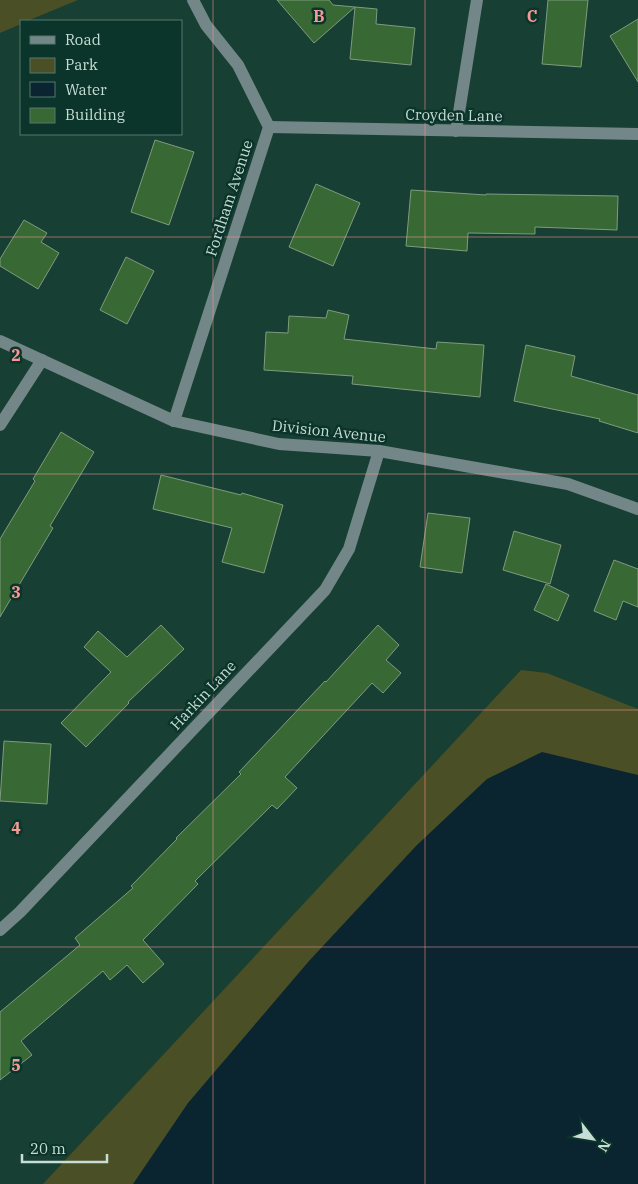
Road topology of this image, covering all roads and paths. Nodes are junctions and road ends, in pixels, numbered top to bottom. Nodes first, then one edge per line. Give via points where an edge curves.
1 (193, 0) edge
2 (477, 0) edge
3 (270, 127) junction
4 (456, 131) junction
5 (638, 134) edge
6 (0, 341) edge
7 (42, 360) junction
8 (174, 421) junction
9 (0, 425) edge
10 (379, 451) junction
11 (638, 508) edge
12 (0, 930) edge

1 - 3 street, Fordham Avenue via 206,26 238,65
2 - 4 street
3 - 4 street, Croyden Lane
3 - 8 street, Fordham Avenue
4 - 5 street, Croyden Lane
6 - 7 street, Division Avenue
7 - 8 street, Division Avenue
7 - 9 street
8 - 10 street, Division Avenue via 279,444
10 - 11 street, Division Avenue via 568,484
10 - 12 street, Harkin Lane via 350,549 325,590

